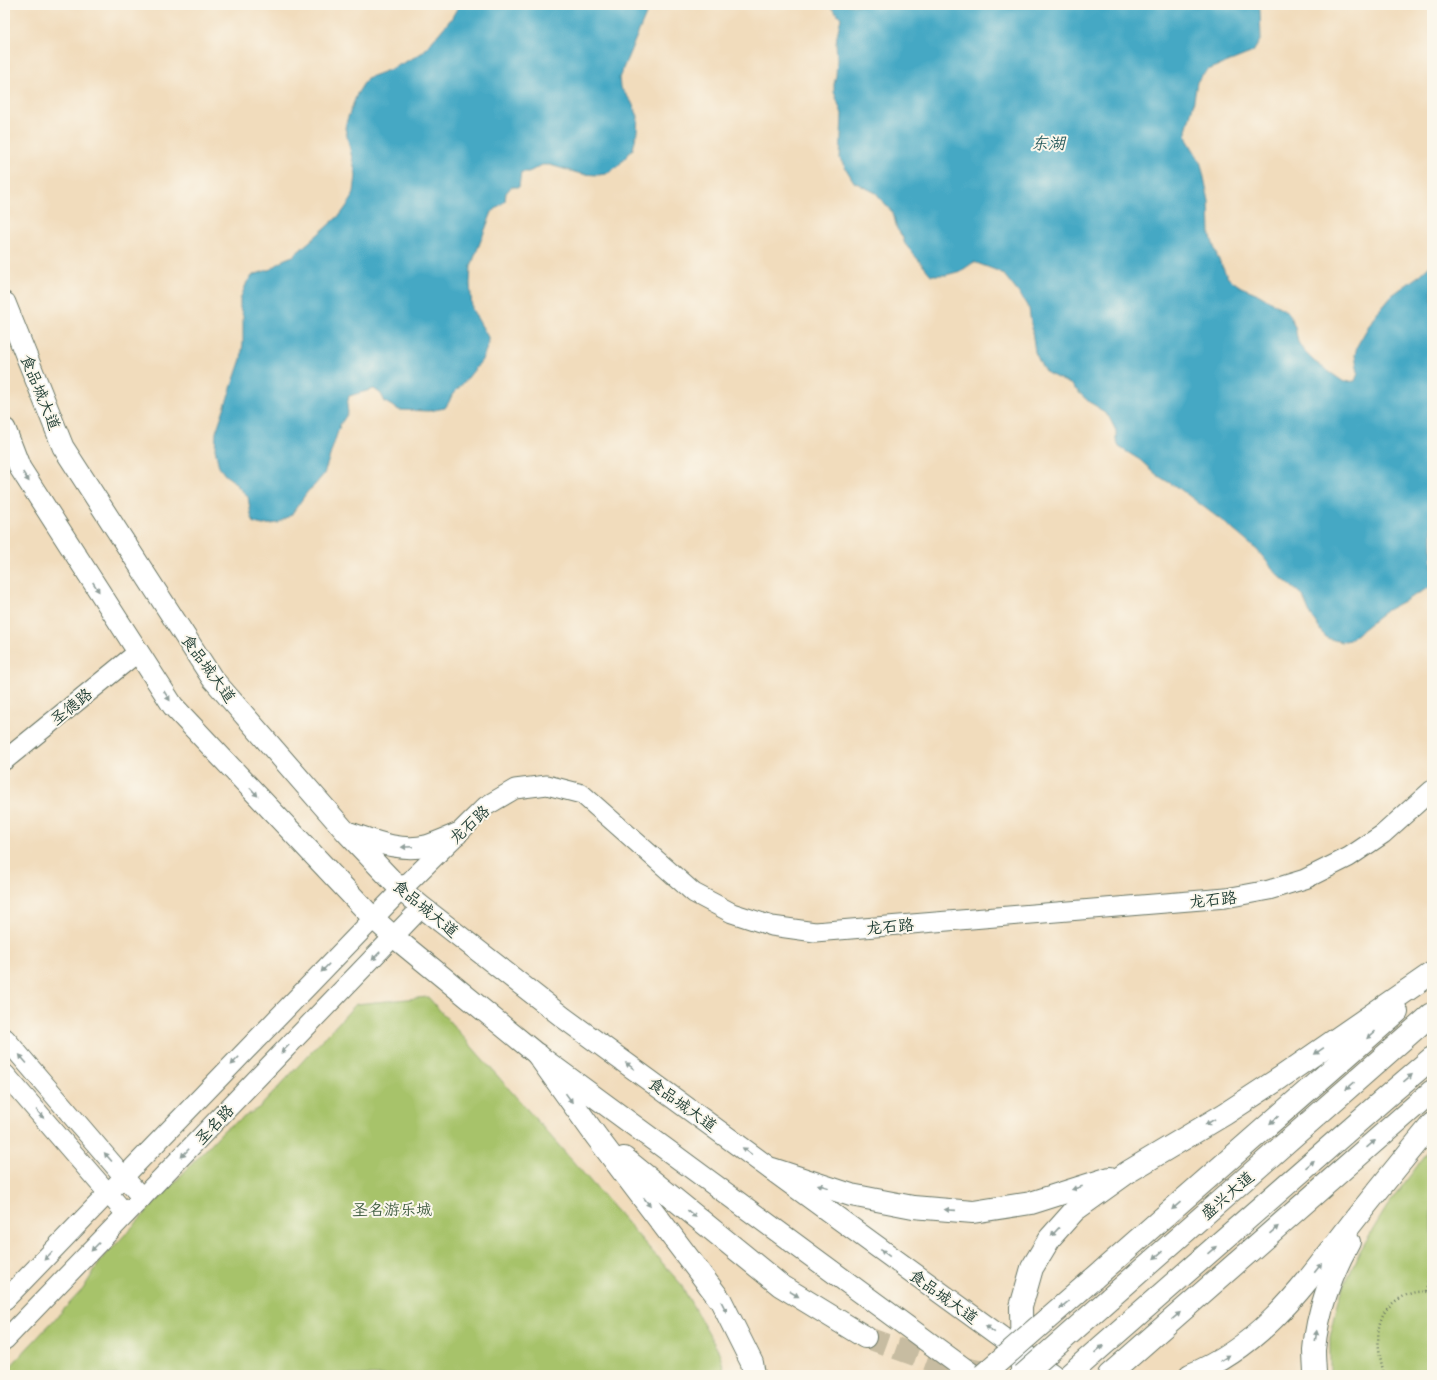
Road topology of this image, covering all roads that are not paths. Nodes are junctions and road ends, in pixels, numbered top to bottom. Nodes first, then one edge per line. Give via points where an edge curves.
1 (5, 303) edge
2 (5, 429) edge
3 (138, 652) junction
4 (5, 760) edge
5 (1432, 790) edge
6 (346, 832) junction
7 (457, 834) junction
8 (401, 890) junction
9 (422, 907) junction
10 (373, 918) junction
11 (394, 937) junction
12 (1432, 973) edge
13 (1432, 981) edge
14 (1432, 1014) edge
15 (5, 1038) edge
16 (538, 1055) junction
17 (1432, 1058) edge
18 (5, 1074) edge
19 (1432, 1091) edge
20 (1432, 1124) edge
21 (596, 1136) junction
22 (772, 1169) junction
23 (1128, 1172) junction
24 (124, 1176) junction
25 (1379, 1188) junction
26 (108, 1193) junction
27 (142, 1198) junction
28 (126, 1214) junction
29 (5, 1300) edge
30 (865, 1336) tunnel mouth
31 (5, 1340) edge
32 (1022, 1352) junction
33 (754, 1375) edge
34 (973, 1375) edge
35 (983, 1375) edge
36 (1022, 1375) edge
37 (1053, 1375) edge
38 (1069, 1375) edge
39 (1109, 1375) edge
40 (1190, 1375) edge
41 (1315, 1375) edge

1 - 6 main road, 食品城大道 via 67,454 212,678
2 -> 3 main road via 20,468
3 - 4 main road, 圣德路
3 -> 10 main road via 172,706
5 - 7 main road, 龙石路 via 1383,834 1350,858 1305,879 1270,890 1226,898 815,932 772,926 752,920 732,913 694,893 582,794 547,785 515,789 486,806
7 -> 6 main road via 425,846 400,847 378,843
6 - 8 main road, 食品城大道
7 - 8 main road, 龙石路
8 - 9 main road, 食品城大道
8 - 10 main road, 圣名路
9 - 11 main road, 圣名路
22 -> 9 main road, 食品城大道 via 564,1018
10 - 11 main road
10 -> 24 main road, 圣名路
11 - 16 main road
11 -> 27 main road, 圣名路
12 -> 23 highway via 1280,1078
13 -> 35 highway, bridge
14 -> 36 highway, 盛兴大道, bridge
24 -> 15 main road
16 -> 21 highway
16 - 34 main road
38 -> 17 highway, 盛兴大道
18 -> 26 main road
39 -> 19 highway
20 - 25 highway
21 -> 30 highway via 780,1285
21 -> 33 highway via 721,1301 752,1363
23 -> 22 highway via 1031,1203 973,1212 912,1207 852,1195
32 -> 22 main road, 食品城大道
23 -> 32 highway via 1075,1210 1050,1238 1032,1268 1022,1307
24 - 26 main road, 圣名路
24 - 27 main road
40 -> 25 highway via 1213,1365 1243,1346 1274,1320
41 -> 25 highway via 1314,1351 1319,1317 1345,1249
26 - 28 main road
26 -> 29 main road, 圣名路
27 - 28 main road, 圣名路
28 -> 31 main road, 圣名路
32 - 36 highway
32 - 37 main road, 食品城大道

